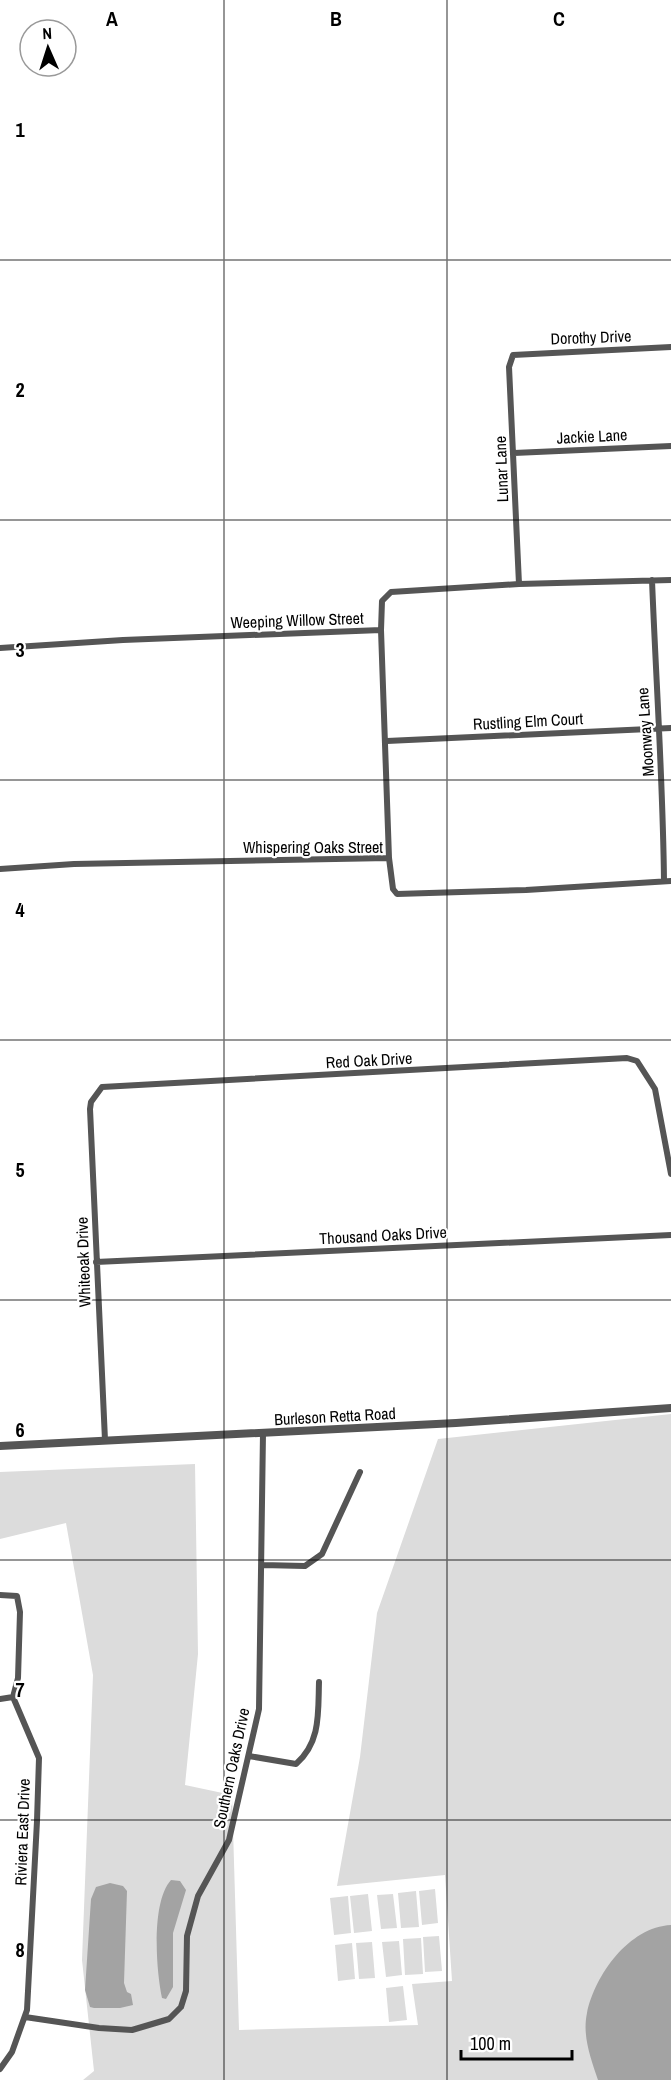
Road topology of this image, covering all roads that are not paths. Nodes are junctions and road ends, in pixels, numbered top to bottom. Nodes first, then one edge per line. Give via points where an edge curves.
1 (671, 347) edge
2 (513, 355) joint
3 (671, 446) edge
4 (514, 453) junction
5 (652, 580) junction
6 (671, 580) edge
7 (519, 584) junction
8 (381, 630) junction
9 (0, 648) edge
10 (657, 728) junction
11 (671, 728) edge
12 (387, 741) junction
13 (389, 858) junction
14 (0, 869) edge
15 (668, 881) edge
16 (102, 1087) joint
17 (671, 1174) edge
18 (671, 1235) edge
19 (96, 1262) junction
20 (671, 1408) edge
21 (263, 1433) junction
22 (105, 1440) junction
23 (0, 1446) edge
24 (360, 1472) dead end
25 (262, 1565) junction
26 (0, 1595) edge
27 (319, 1682) dead end
28 (13, 1696) junction
29 (0, 1699) edge
30 (249, 1756) junction
31 (25, 2017) junction
32 (0, 2069) edge

1 - 2 street, Dorothy Drive
2 - 4 street, Lunar Lane via 509,367
3 - 4 street, Jackie Lane
4 - 7 street, Lunar Lane
5 - 6 street, Weeping Willow Street
5 - 7 street, Weeping Willow Street
5 - 10 street, Moonway Lane
7 - 8 street, Weeping Willow Street via 391,592 382,601
8 - 9 street, Weeping Willow Street
8 - 12 street
10 - 11 street, Rustling Elm Court
10 - 12 street, Rustling Elm Court
10 - 15 street, Moonway Lane
12 - 13 street
13 - 14 street, Whispering Oaks Street
13 - 15 street, Whispering Oaks Street via 393,889 405,895
16 - 17 street, Red Oak Drive via 627,1058 637,1061 655,1089
16 - 19 street, Whiteoak Drive via 90,1110
18 - 19 street, Thousand Oaks Drive
19 - 22 street, Whiteoak Drive
20 - 21 street, Burleson Retta Road
21 - 22 street, Burleson Retta Road
21 - 25 street, Southern Oaks Drive
22 - 23 street, Burleson Retta Road
24 - 25 street via 322,1554 304,1566
25 - 30 street, Southern Oaks Drive via 259,1709
26 - 28 street via 17,1596 20,1612 18,1678
27 - 30 street via 315,1740 307,1754 296,1764
28 - 29 street
28 - 31 street, Riviera East Drive via 39,1758
30 - 31 street, Southern Oaks Drive via 230,1840 198,1896 187,1936 186,1991 181,2007 169,2019 132,2030
31 - 32 street, Riviera East Drive via 12,2052

